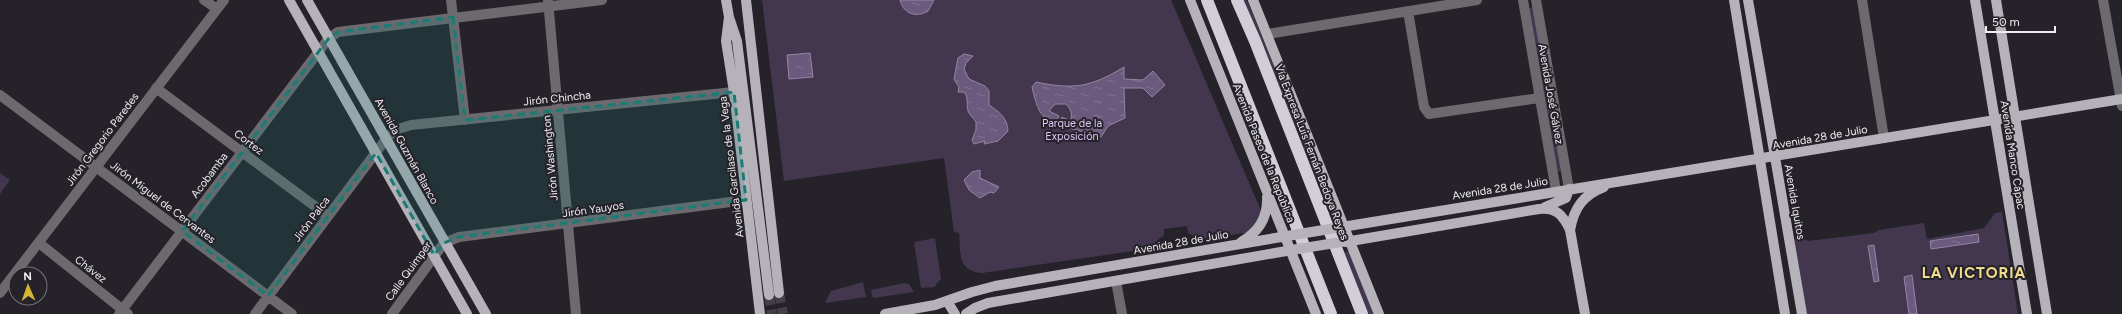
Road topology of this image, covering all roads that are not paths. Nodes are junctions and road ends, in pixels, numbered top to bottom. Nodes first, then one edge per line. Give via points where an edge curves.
1 (204, 0) edge
2 (224, 0) edge
3 (289, 0) edge
4 (307, 0) edge
5 (451, 0) edge
6 (602, 0) edge
7 (726, 0) edge
8 (746, 0) edge
9 (1190, 0) edge
10 (1207, 0) edge
11 (1237, 0) edge
12 (1253, 0) edge
13 (1477, 0) edge
14 (1523, 0) edge
15 (1536, 0) edge
16 (1734, 0) edge
17 (1748, 0) edge
18 (1862, 0) edge
19 (1976, 0) edge
20 (1996, 0) edge
21 (2103, 0) edge
22 (548, 4) edge
23 (217, 9) junction
24 (1408, 11) junction
25 (453, 17) junction
26 (729, 17) junction
27 (1268, 34) junction
28 (329, 38) junction
29 (318, 52) junction
30 (156, 88) junction
31 (734, 92) junction
32 (0, 95) edge
33 (1539, 98) junction
34 (2122, 101) edge
35 (558, 110) junction
36 (2016, 116) junction
37 (1995, 119) junction
38 (465, 120) junction
39 (1884, 138) junction
40 (386, 139) junction
41 (242, 152) junction
42 (376, 153) junction
43 (1775, 157) junction
44 (1759, 160) junction
45 (96, 166) junction
46 (1619, 182) junction
47 (1569, 189) junction
48 (1556, 191) junction
49 (1266, 193) junction
50 (746, 200) junction
51 (1539, 209) junction
52 (328, 216) junction
53 (568, 224) junction
54 (1340, 227) junction
55 (1570, 230) junction
56 (182, 231) junction
57 (1288, 236) junction
58 (1346, 242) junction
59 (39, 243) junction
60 (444, 243) junction
61 (1232, 246) junction
62 (1294, 250) junction
63 (434, 255) junction
64 (1116, 280) junction
65 (0, 293) edge
66 (779, 293) tunnel mouth
67 (769, 295) tunnel mouth
68 (268, 296) junction
69 (947, 301) junction
70 (123, 313) edge
71 (255, 314) edge
72 (292, 314) edge
73 (392, 314) edge
74 (467, 314) edge
75 (486, 314) edge
76 (576, 314) edge
77 (760, 314) edge
78 (885, 314) edge
79 (955, 314) edge
80 (966, 314) edge
81 (1122, 314) edge
82 (1316, 314) edge
83 (1332, 314) edge
84 (1362, 314) edge
85 (1379, 314) edge
86 (1585, 314) edge
87 (1785, 314) edge
88 (1802, 314) edge
89 (2027, 314) edge
90 (2047, 314) edge

1 - 23 street
2 - 23 street, Jirón Gregorio Paredes
3 - 29 main road
4 - 28 main road, Avenida Guzmán Blanco
5 - 25 street
6 - 22 street
7 - 26 main road, Avenida Garcilaso de la Vega
8 - 66 main road
9 - 49 main road, Avenida Paseo de la República
10 - 83 highway
11 - 84 highway, Vía Expresa Luis Fernán Bedoya Reyes
12 - 27 main road
13 - 24 street
14 - 33 street, Avenida José Gálvez
15 - 47 street, Avenida José Gálvez
16 - 44 main road
17 - 43 main road, Avenida Iquitos
18 - 39 street
19 - 37 main road, Avenida Manco Cápac
20 - 36 main road, Avenida Manco Cápac
21 - 34 street
22 - 25 street
22 - 35 street, Jirón Washington
23 - 30 street, Jirón Gregorio Paredes
24 - 27 street
24 - 33 street via 1424,107 1429,114
25 - 28 street via 338,32
25 - 38 street
26 - 31 main road, Avenida Garcilaso de la Vega via 726,41
26 - 67 main road, Avenida Garcilaso de la Vega via 737,41
27 - 54 main road
28 - 29 street, Acobamba
28 - 40 main road, Avenida Guzmán Blanco
29 - 41 street, Acobamba
29 - 42 main road
30 - 41 street, Cortez
30 - 45 street, Jirón Gregorio Paredes
31 - 35 street, Jirón Chincha
31 - 50 main road, Avenida Garcilaso de la Vega
32 - 45 street, Jirón Miguel de Cervantes
33 - 48 street, Avenida José Gálvez
34 - 36 main road, Avenida 28 de Julio
35 - 38 street, Jirón Chincha
35 - 53 street, Jirón Washington
36 - 37 main road, Avenida 28 de Julio
36 - 90 main road, Avenida Manco Cápac
37 - 39 main road, Avenida 28 de Julio
37 - 89 main road, Avenida Manco Cápac
38 - 40 street, Jirón Chincha via 405,126 395,130
39 - 43 main road, Avenida 28 de Julio
40 - 42 street, Jirón Palca
40 - 60 main road, Avenida Guzmán Blanco
41 - 52 street, Cortez
41 - 56 street, Acobamba
42 - 52 street, Jirón Palca
42 - 63 main road
43 - 44 main road, Avenida 28 de Julio
43 - 88 main road, Avenida Iquitos
44 - 46 main road, Avenida 28 de Julio
44 - 87 main road
45 - 56 street, Jirón Miguel de Cervantes
45 - 59 street, Jirón Gregorio Paredes
46 - 47 main road, Avenida 28 de Julio
46 - 55 main road via 1597,190 1580,202 1575,210
47 - 48 main road, Avenida 28 de Julio
47 - 51 main road via 1566,198 1561,202
48 - 54 main road, Avenida 28 de Julio
49 - 57 main road, Avenida Paseo de la República
49 - 61 main road via 1267,210 1261,224 1249,238
50 - 53 street, Jirón Yauyos
50 - 77 main road, Avenida Garcilaso de la Vega
51 - 55 main road via 1550,208 1558,212
51 - 58 main road
52 - 68 street, Jirón Palca
53 - 60 street, Jirón Yauyos via 458,237
53 - 76 street, Jirón Washington
54 - 57 main road, Avenida 28 de Julio, bridge
54 - 58 main road
55 - 86 main road
56 - 68 street, Jirón Miguel de Cervantes
56 - 70 street, Acobamba
57 - 61 main road, Avenida 28 de Julio
57 - 62 main road, Avenida Paseo de la República
58 - 62 main road, bridge
58 - 85 main road
59 - 65 street, Jirón Gregorio Paredes
59 - 70 street, Chávez
60 - 63 street, Calle Quimper
60 - 75 main road, Avenida Guzmán Blanco
61 - 69 main road, Avenida 28 de Julio via 995,286
62 - 64 main road
62 - 82 main road, Avenida Paseo de la República
63 - 73 street, Calle Quimper
63 - 74 main road
64 - 80 main road via 985,304
64 - 81 street
68 - 71 street, Jirón Palca
68 - 72 street, Jirón Miguel de Cervantes
69 - 78 main road, Avenida 28 de Julio
69 - 79 main road

